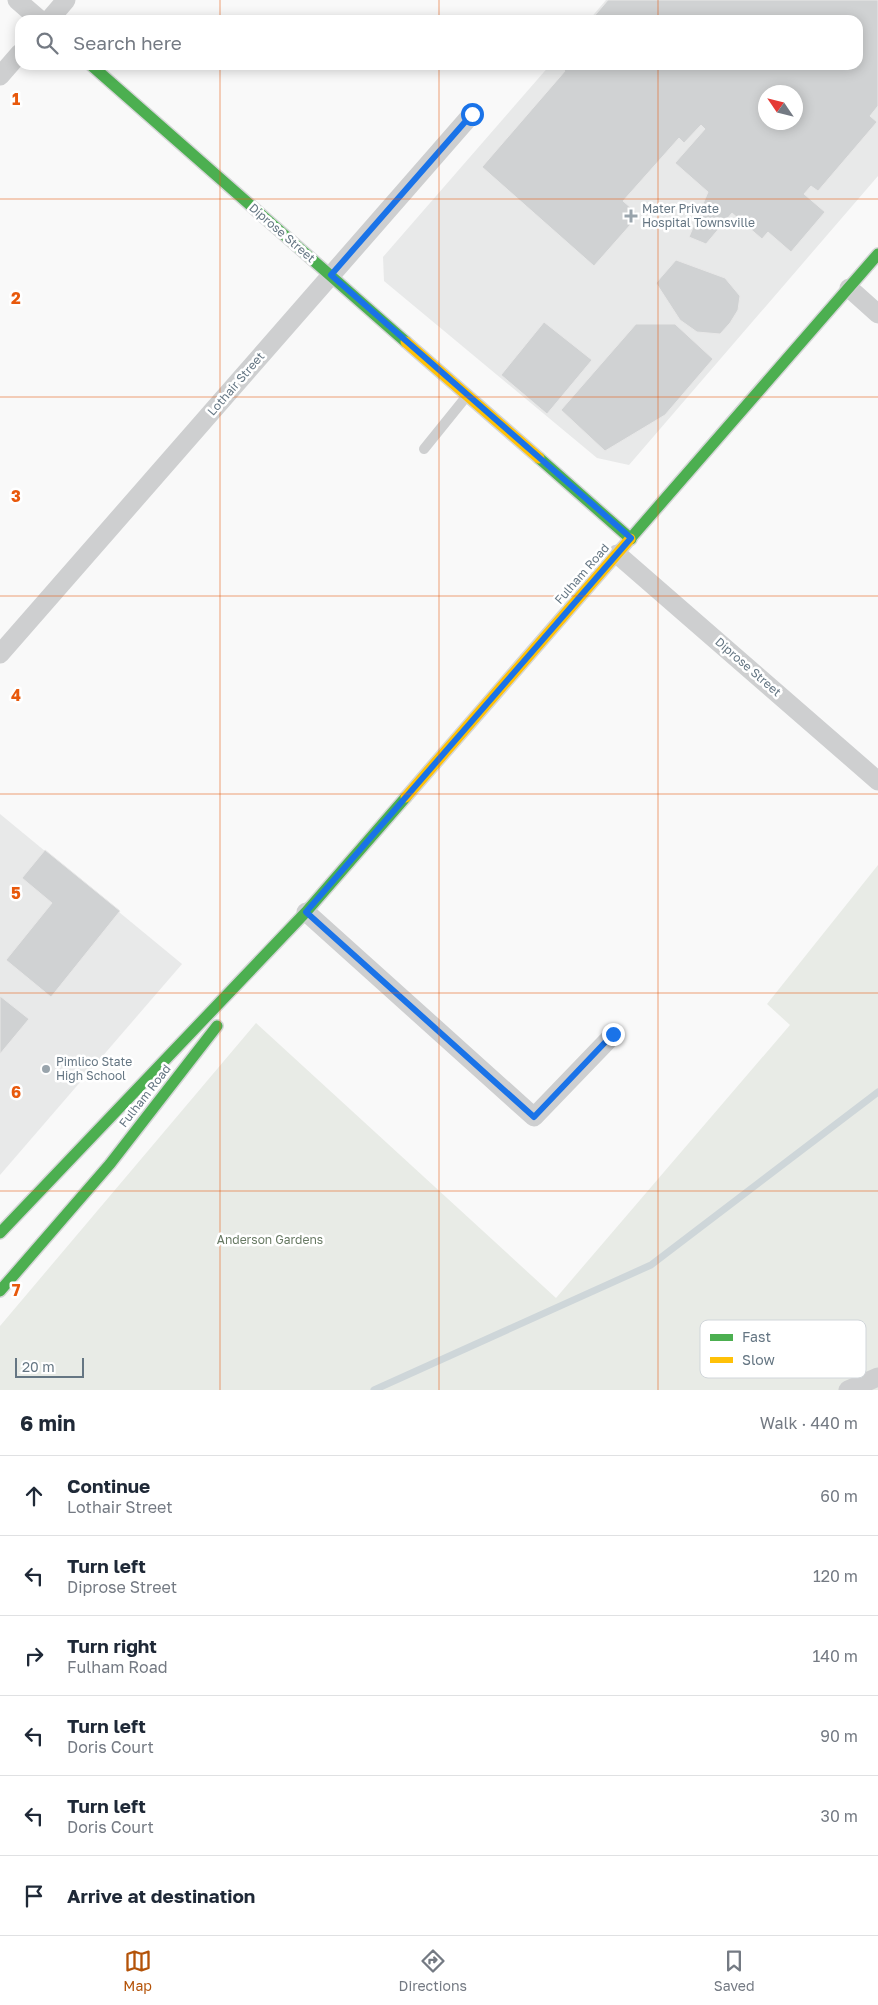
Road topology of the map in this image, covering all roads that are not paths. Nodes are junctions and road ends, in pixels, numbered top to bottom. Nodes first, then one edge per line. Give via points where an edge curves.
1 (17, 0) edge
2 (66, 0) edge
3 (34, 15) edge
4 (53, 15) edge
5 (15, 59) edge
6 (97, 70) edge
7 (0, 76) edge
8 (472, 114) dead end
9 (878, 254) edge
10 (331, 275) junction
11 (849, 288) junction
12 (878, 314) edge
13 (468, 396) junction
14 (424, 449) dead end
15 (631, 538) junction
16 (617, 554) junction
17 (0, 654) edge
18 (878, 781) edge
19 (306, 912) junction
20 (613, 1034) dead end
21 (0, 1232) edge
22 (0, 1291) edge
23 (878, 1377) edge
24 (848, 1390) edge

1 - 3 street
2 - 4 street
5 - 7 street
6 - 10 street, Diprose Street
8 - 10 street, Lothair Street
9 - 11 street, Fulham Road
10 - 13 street, Diprose Street
10 - 17 street, Lothair Street
11 - 12 street
11 - 15 street, Fulham Road
13 - 14 lane
13 - 15 street, Diprose Street
15 - 16 street, Fulham Road
16 - 18 street, Diprose Street
16 - 19 street, Fulham Road
19 - 20 street via 534,1117
19 - 21 street, Fulham Road
19 - 22 street, Fulham Road via 110,1164
23 - 24 street

